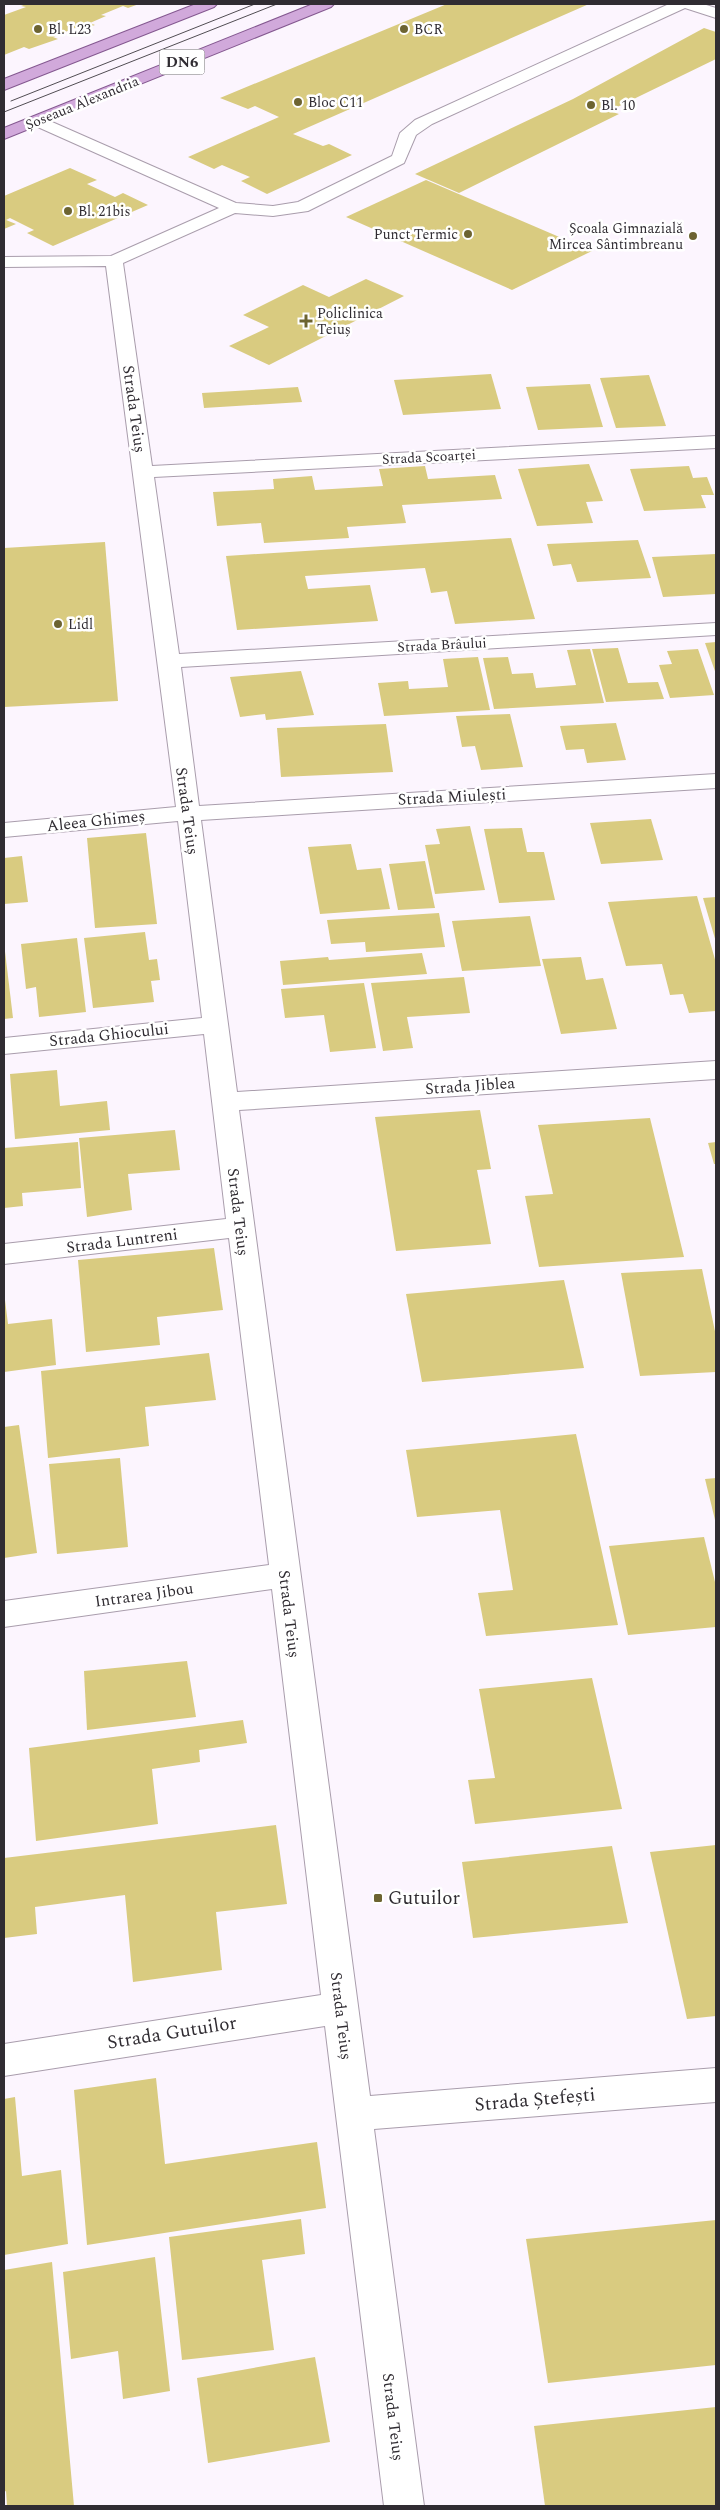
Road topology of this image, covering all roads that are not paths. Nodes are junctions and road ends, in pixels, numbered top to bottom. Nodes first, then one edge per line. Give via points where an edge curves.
1 (210, 4) edge
2 (326, 4) edge
3 (681, 4) edge
4 (688, 4) edge
5 (716, 13) edge
6 (4, 85) edge
7 (37, 121) junction
8 (4, 134) edge
9 (233, 208) junction
10 (4, 262) edge
11 (114, 262) junction
12 (716, 442) edge
13 (142, 472) junction
14 (716, 629) edge
15 (168, 660) junction
16 (716, 781) edge
17 (188, 813) junction
18 (4, 830) edge
19 (214, 1025) junction
20 (4, 1046) edge
21 (716, 1070) edge
22 (224, 1102) junction
23 (240, 1227) junction
24 (4, 1254) edge
25 (284, 1575) junction
26 (4, 1614) edge
27 (340, 2008) junction
28 (4, 2060) edge
29 (716, 2085) edge
30 (354, 2114) junction
31 (404, 2506) edge

1 - 6 main road, DN6
2 - 7 main road, Șoseaua Alexandria / DN6
3 - 9 street via 426,120 406,136 405,150 398,159 302,207 273,211
4 - 5 street
7 - 8 main road, Șoseaua Alexandria / DN6
7 - 9 street
9 - 11 street
10 - 11 street
11 - 13 street, Strada Teiuș
12 - 13 street, Strada Scoarței
13 - 15 street, Strada Teiuș
14 - 15 street, Strada Brâului
15 - 17 street, Strada Teiuș
16 - 17 street, Strada Miulești
17 - 18 street, Aleea Ghimeș
17 - 19 street, Strada Teiuș
19 - 20 street, Strada Ghiocului
19 - 22 street, Strada Teiuș
21 - 22 street, Strada Jiblea
22 - 23 street, Strada Teiuș
23 - 24 street, Strada Luntreni
23 - 25 street, Strada Teiuș
25 - 26 street, Intrarea Jibou
25 - 27 street, Strada Teiuș
27 - 28 street, Strada Gutuilor
27 - 30 street, Strada Teiuș
29 - 30 street, Strada Ștefești
30 - 31 street, Strada Teiuș

